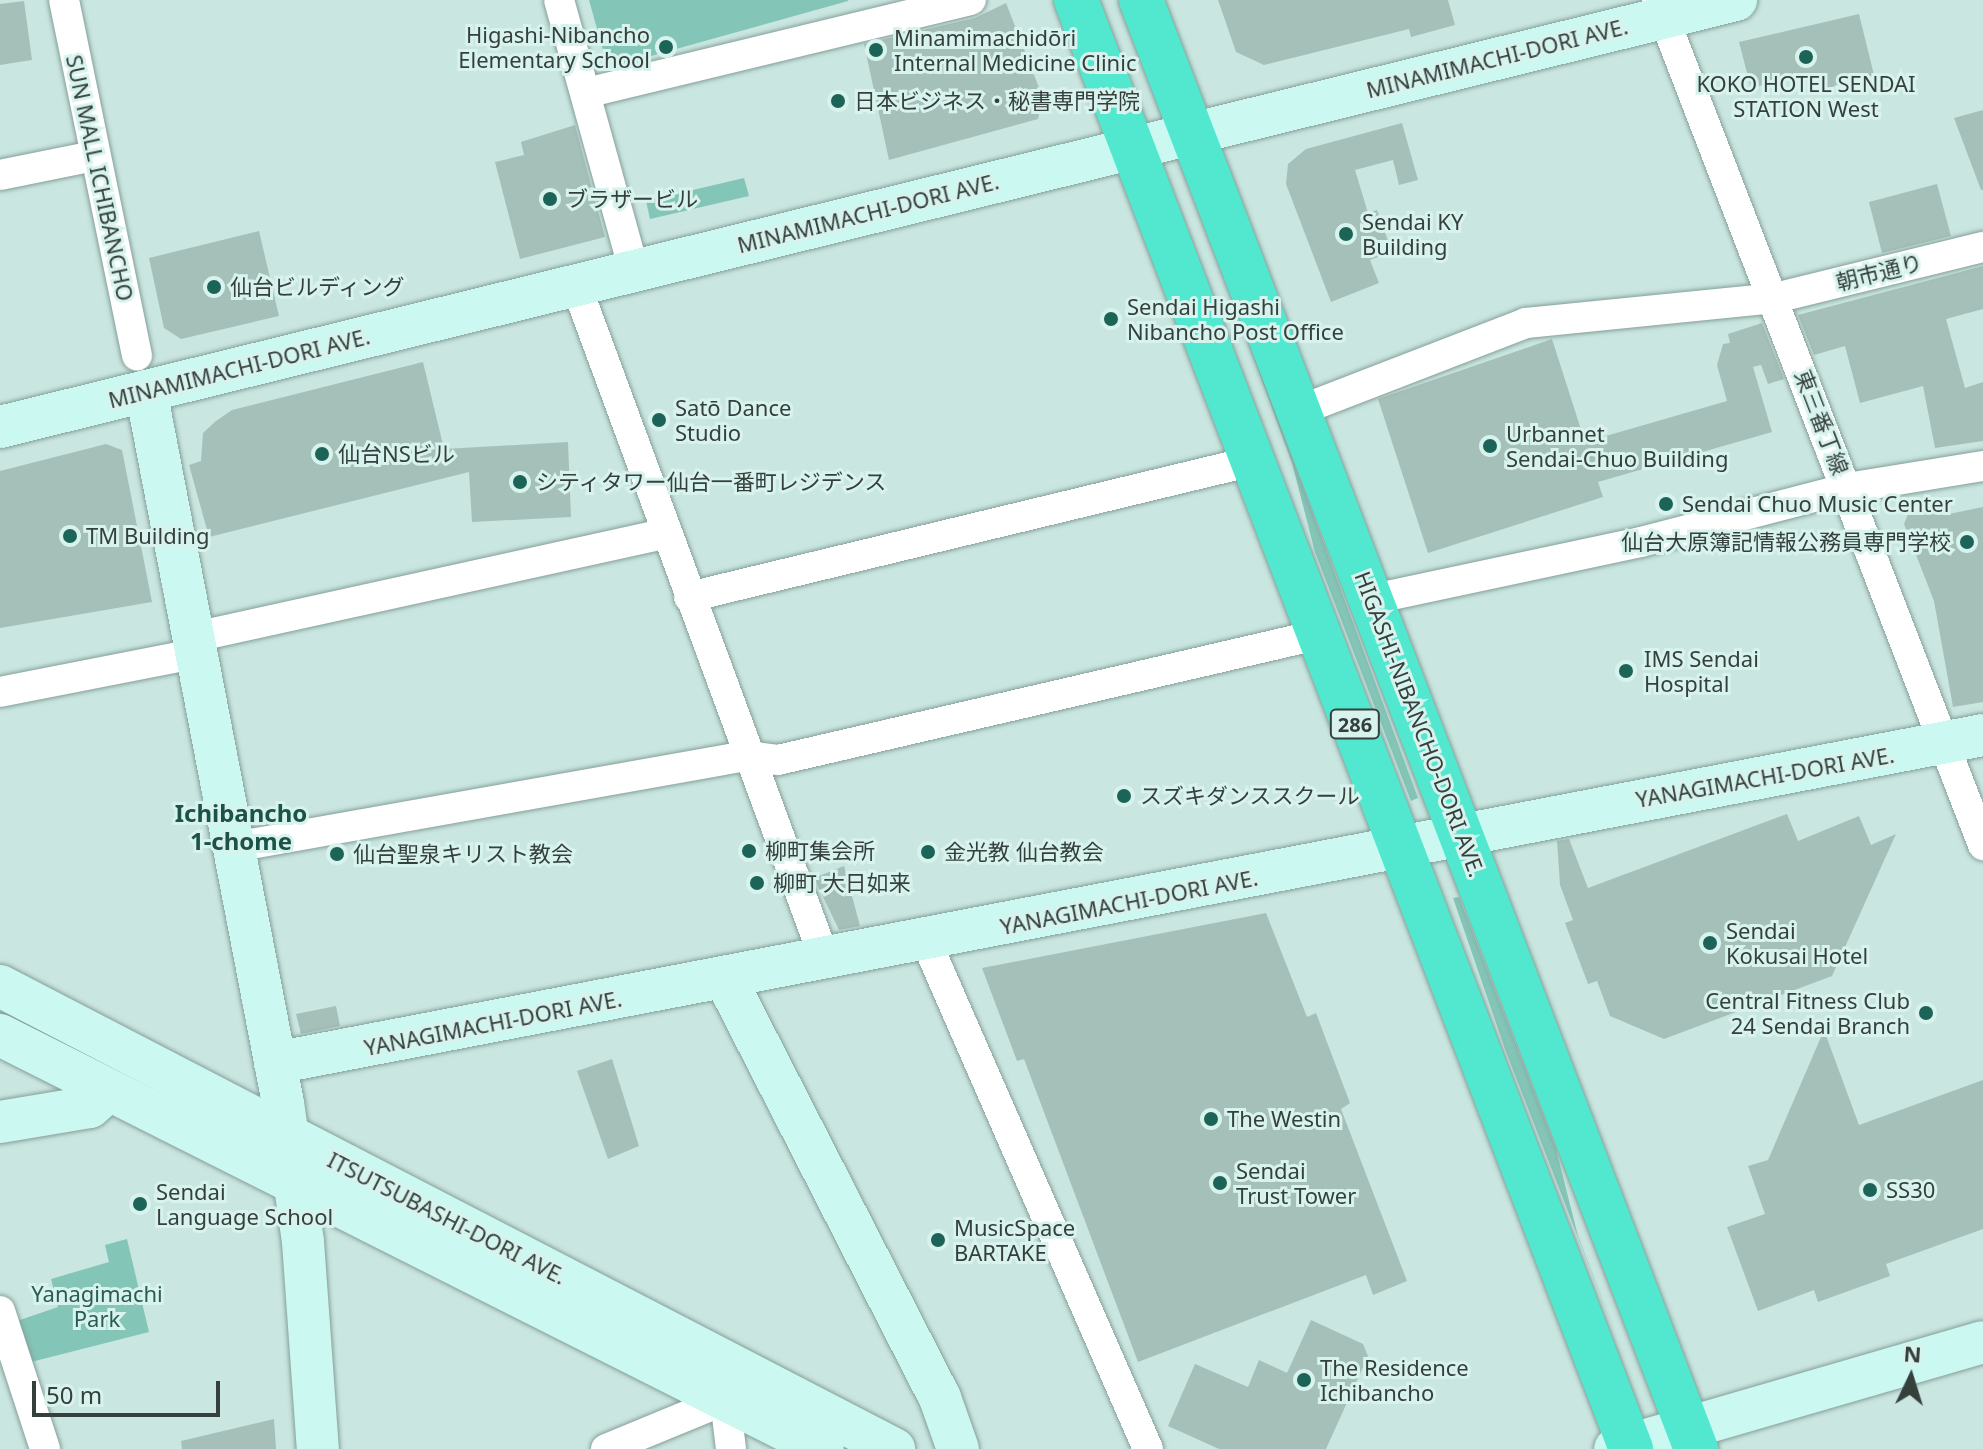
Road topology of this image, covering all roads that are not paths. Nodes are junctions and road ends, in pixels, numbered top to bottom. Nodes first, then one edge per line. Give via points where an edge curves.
1 (64, 0) edge
2 (559, 0) edge
3 (971, 0) edge
4 (1076, 0) edge
5 (1141, 0) edge
6 (1736, 0) edge
7 (1661, 9) edge
8 (586, 93) junction
9 (1192, 133) junction
10 (1132, 148) junction
11 (94, 156) junction
12 (0, 175) edge
13 (1983, 247) edge
14 (634, 270) junction
15 (576, 285) junction
16 (1775, 298) junction
17 (141, 374) junction
18 (1298, 411) junction
19 (0, 427) edge
20 (1257, 460) junction
21 (1983, 466) edge
22 (1848, 488) junction
23 (665, 534) junction
24 (689, 597) junction
25 (1373, 599) junction
26 (1321, 634) junction
27 (197, 645) junction
28 (0, 692) edge
29 (1963, 739) edge
30 (746, 756) junction
31 (1463, 836) junction
32 (1983, 845) edge
33 (234, 847) junction
34 (1401, 849) junction
35 (926, 941) junction
36 (825, 960) junction
37 (725, 978) junction
38 (0, 986) edge
39 (0, 1035) edge
40 (275, 1063) junction
41 (109, 1090) junction
42 (0, 1122) edge
43 (287, 1136) junction
44 (292, 1180) junction
45 (0, 1311) edge
46 (1983, 1342) edge
47 (725, 1400) junction
48 (1692, 1438) edge
49 (1625, 1447) edge
50 (45, 1449) edge
51 (318, 1449) edge
52 (606, 1449) edge
53 (731, 1449) edge
54 (823, 1449) edge
55 (894, 1449) edge
56 (958, 1449) edge
57 (1148, 1449) edge

1 - 11 street, SUN MALL ICHIBANCHO
2 - 8 street
3 - 8 street
4 - 10 highway, 286
5 - 9 highway, HIGASHI-NIBANCHO-DORI AVE. / 286
6 - 7 street, MINAMIMACHI-DORI AVE.
7 - 9 street, MINAMIMACHI-DORI AVE.
7 - 16 street, 東三番丁線
8 - 14 street
9 - 10 street, MINAMIMACHI-DORI AVE.
9 - 18 highway, HIGASHI-NIBANCHO-DORI AVE. / 286
10 - 14 street, MINAMIMACHI-DORI AVE.
10 - 20 highway, 286
11 - 12 street
11 - 17 street, SUN MALL ICHIBANCHO
13 - 16 street, 朝市通り
14 - 15 street, MINAMIMACHI-DORI AVE.
15 - 17 street, MINAMIMACHI-DORI AVE.
15 - 23 street
16 - 18 street, 朝市通り via 1526,323
16 - 22 street, 東三番丁線
17 - 19 street, MINAMIMACHI-DORI AVE.
17 - 27 street
18 - 25 highway, HIGASHI-NIBANCHO-DORI AVE. / 286
20 - 24 street
20 - 26 highway, 286
21 - 22 street
22 - 25 street via 1641,542
22 - 29 street, 東三番丁線
23 - 24 street
23 - 27 street
24 - 30 street
25 - 31 highway, HIGASHI-NIBANCHO-DORI AVE. / 286
26 - 30 street via 778,760
26 - 34 highway, 286
27 - 28 street
27 - 33 street
29 - 31 street, YANAGIMACHI-DORI AVE.
29 - 32 street, 東三番丁線
30 - 33 street
30 - 36 street
31 - 34 street, YANAGIMACHI-DORI AVE.
31 - 48 highway, HIGASHI-NIBANCHO-DORI AVE. / 286
33 - 40 street
34 - 35 street, YANAGIMACHI-DORI AVE.
34 - 49 highway, 286
35 - 36 street, YANAGIMACHI-DORI AVE.
35 - 57 street
36 - 37 street, YANAGIMACHI-DORI AVE.
37 - 40 street, YANAGIMACHI-DORI AVE.
37 - 56 street via 940,1398
38 - 43 street, ITSUTSUBASHI-DORI AVE.
39 - 41 street, ITSUTSUBASHI-DORI AVE.
40 - 43 street
41 - 42 street via 90,1107
41 - 44 street, ITSUTSUBASHI-DORI AVE.
43 - 44 street
43 - 55 street, ITSUTSUBASHI-DORI AVE.
44 - 47 street, ITSUTSUBASHI-DORI AVE.
44 - 51 street
45 - 50 street
46 - 48 street
47 - 52 street
47 - 53 street
47 - 54 street, ITSUTSUBASHI-DORI AVE.
48 - 49 street

